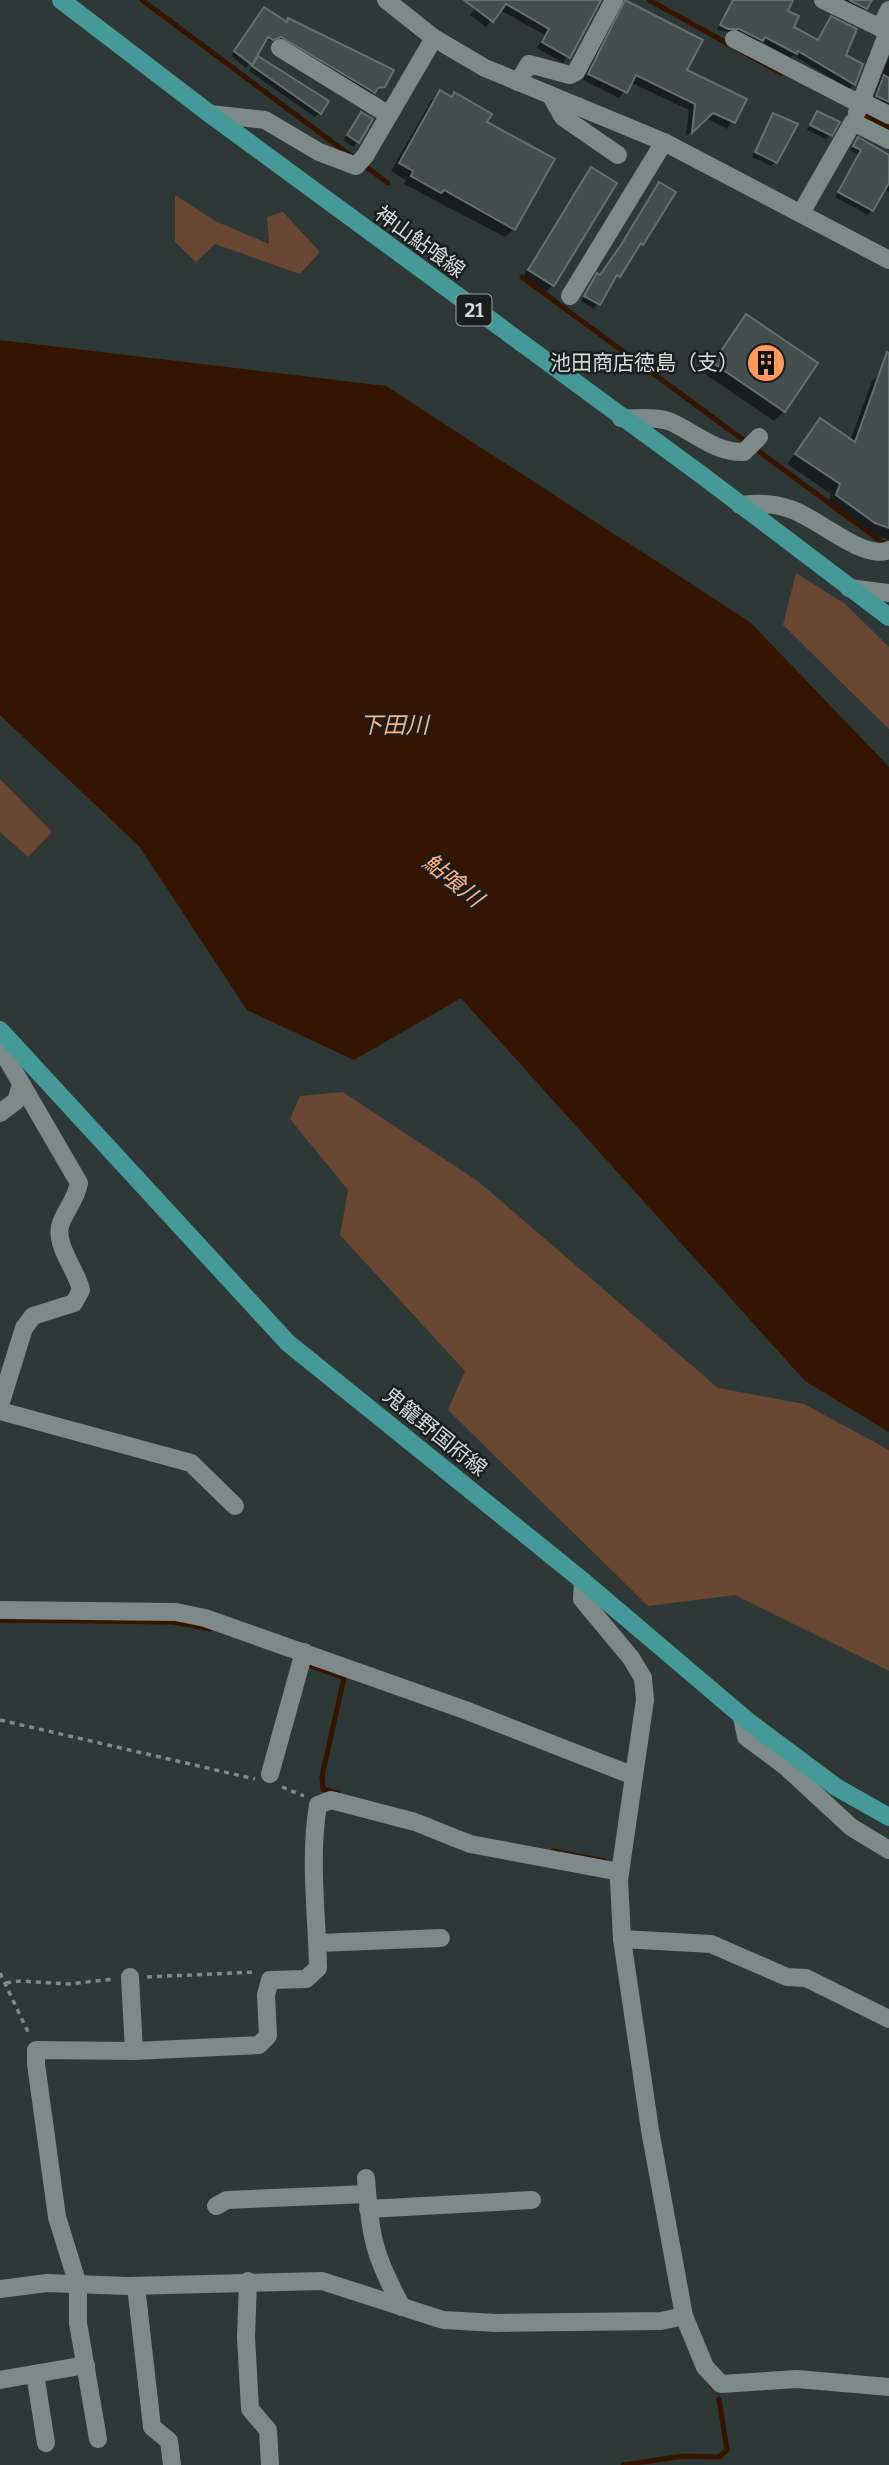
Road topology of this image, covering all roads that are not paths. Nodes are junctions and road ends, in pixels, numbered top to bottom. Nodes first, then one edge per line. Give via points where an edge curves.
1 (61, 0) edge
2 (386, 0) edge
3 (614, 0) edge
4 (823, 0) edge
5 (889, 10) edge
6 (885, 31) edge
7 (434, 38) junction
8 (734, 40) dead end
9 (280, 48) dead end
10 (518, 82) junction
11 (551, 96) junction
12 (861, 103) junction
13 (210, 114) junction
14 (389, 115) junction
15 (889, 115) edge
16 (853, 122) junction
17 (889, 139) edge
18 (664, 142) junction
19 (618, 155) dead end
20 (801, 213) junction
21 (888, 260) edge
22 (888, 278) edge
23 (570, 296) dead end
24 (621, 418) junction
25 (759, 437) dead end
26 (740, 505) junction
27 (886, 552) edge
28 (849, 588) junction
29 (889, 593) edge
30 (889, 617) edge
31 (0, 1030) edge
32 (0, 1046) edge
33 (22, 1085) junction
34 (0, 1113) edge
35 (0, 1408) edge
36 (235, 1506) dead end
37 (583, 1581) junction
38 (0, 1610) edge
39 (304, 1652) junction
40 (742, 1717) junction
41 (634, 1776) junction
42 (270, 1780) road end
43 (889, 1817) edge
44 (889, 1850) edge
45 (620, 1872) junction
46 (441, 1938) dead end
47 (622, 1939) junction
48 (318, 1943) junction
49 (130, 1978) dead end
50 (889, 2019) edge
51 (134, 2052) junction
52 (367, 2194) junction
53 (532, 2200) dead end
54 (216, 2206) dead end
55 (248, 2281) junction
56 (78, 2285) junction
57 (135, 2286) junction
58 (0, 2289) edge
59 (402, 2306) junction
60 (684, 2316) junction
61 (86, 2365) junction
62 (35, 2374) junction
63 (0, 2380) edge
64 (889, 2387) edge
65 (98, 2439) dead end
66 (46, 2444) dead end
67 (172, 2465) edge
68 (270, 2465) edge

1 - 13 main road, 神山鮎喰線 / 21
2 - 7 street
3 - 10 street via 576,72 570,75 529,64
4 - 6 street
5 - 6 street
6 - 12 street
7 - 10 street
7 - 14 street
8 - 12 street
9 - 14 street
10 - 11 street
11 - 18 street
11 - 19 street via 563,117
12 - 15 street
12 - 16 street
13 - 14 street via 265,120 319,152 360,161
13 - 24 main road, 神山鮎喰線 / 21
16 - 17 street
16 - 20 street
18 - 20 street
18 - 23 street
20 - 21 street
21 - 22 street
24 - 25 street via 669,421 722,449 744,452
24 - 26 main road, 神山鮎喰線 / 21
26 - 27 street via 764,503 792,509 872,553
26 - 28 main road, 神山鮎喰線 / 21
28 - 29 street
28 - 30 main road, 神山鮎喰線 / 21
31 - 37 main road, 鬼籠野国府線 via 288,1343
32 - 33 street
33 - 34 street via 16,1101
33 - 35 street via 79,1183 60,1225 61,1246 81,1290 74,1303 33,1316 24,1328
35 - 36 street via 191,1463
37 - 40 main road, 鬼籠野国府線
37 - 41 street via 582,1599 643,1678 645,1700
38 - 39 street via 176,1612
39 - 41 street
39 - 42 street
40 - 43 main road, 鬼籠野国府線 via 836,1787
40 - 44 street via 746,1737 785,1766 850,1827
41 - 45 street
45 - 47 street
45 - 48 street via 470,1844 415,1822 331,1800 318,1805 314,1888
46 - 48 street
47 - 50 street via 711,1944 787,1976 806,1978
47 - 60 street
48 - 51 street via 318,1968 306,1979 270,1980 265,1995 268,2036 259,2045
49 - 51 street
51 - 56 street via 37,2050 57,2217
52 - 53 street
52 - 54 street via 227,2200
52 - 59 street via 380,2267
55 - 57 street
55 - 59 street via 322,2281
55 - 68 street via 250,2409 268,2430
56 - 57 street
56 - 58 street via 47,2283
56 - 61 street via 78,2323
57 - 67 street via 152,2427 169,2441
59 - 60 street via 443,2320 497,2323 661,2321
60 - 64 street via 705,2367 721,2384 797,2379
61 - 62 street
61 - 65 street
62 - 63 street
62 - 66 street

